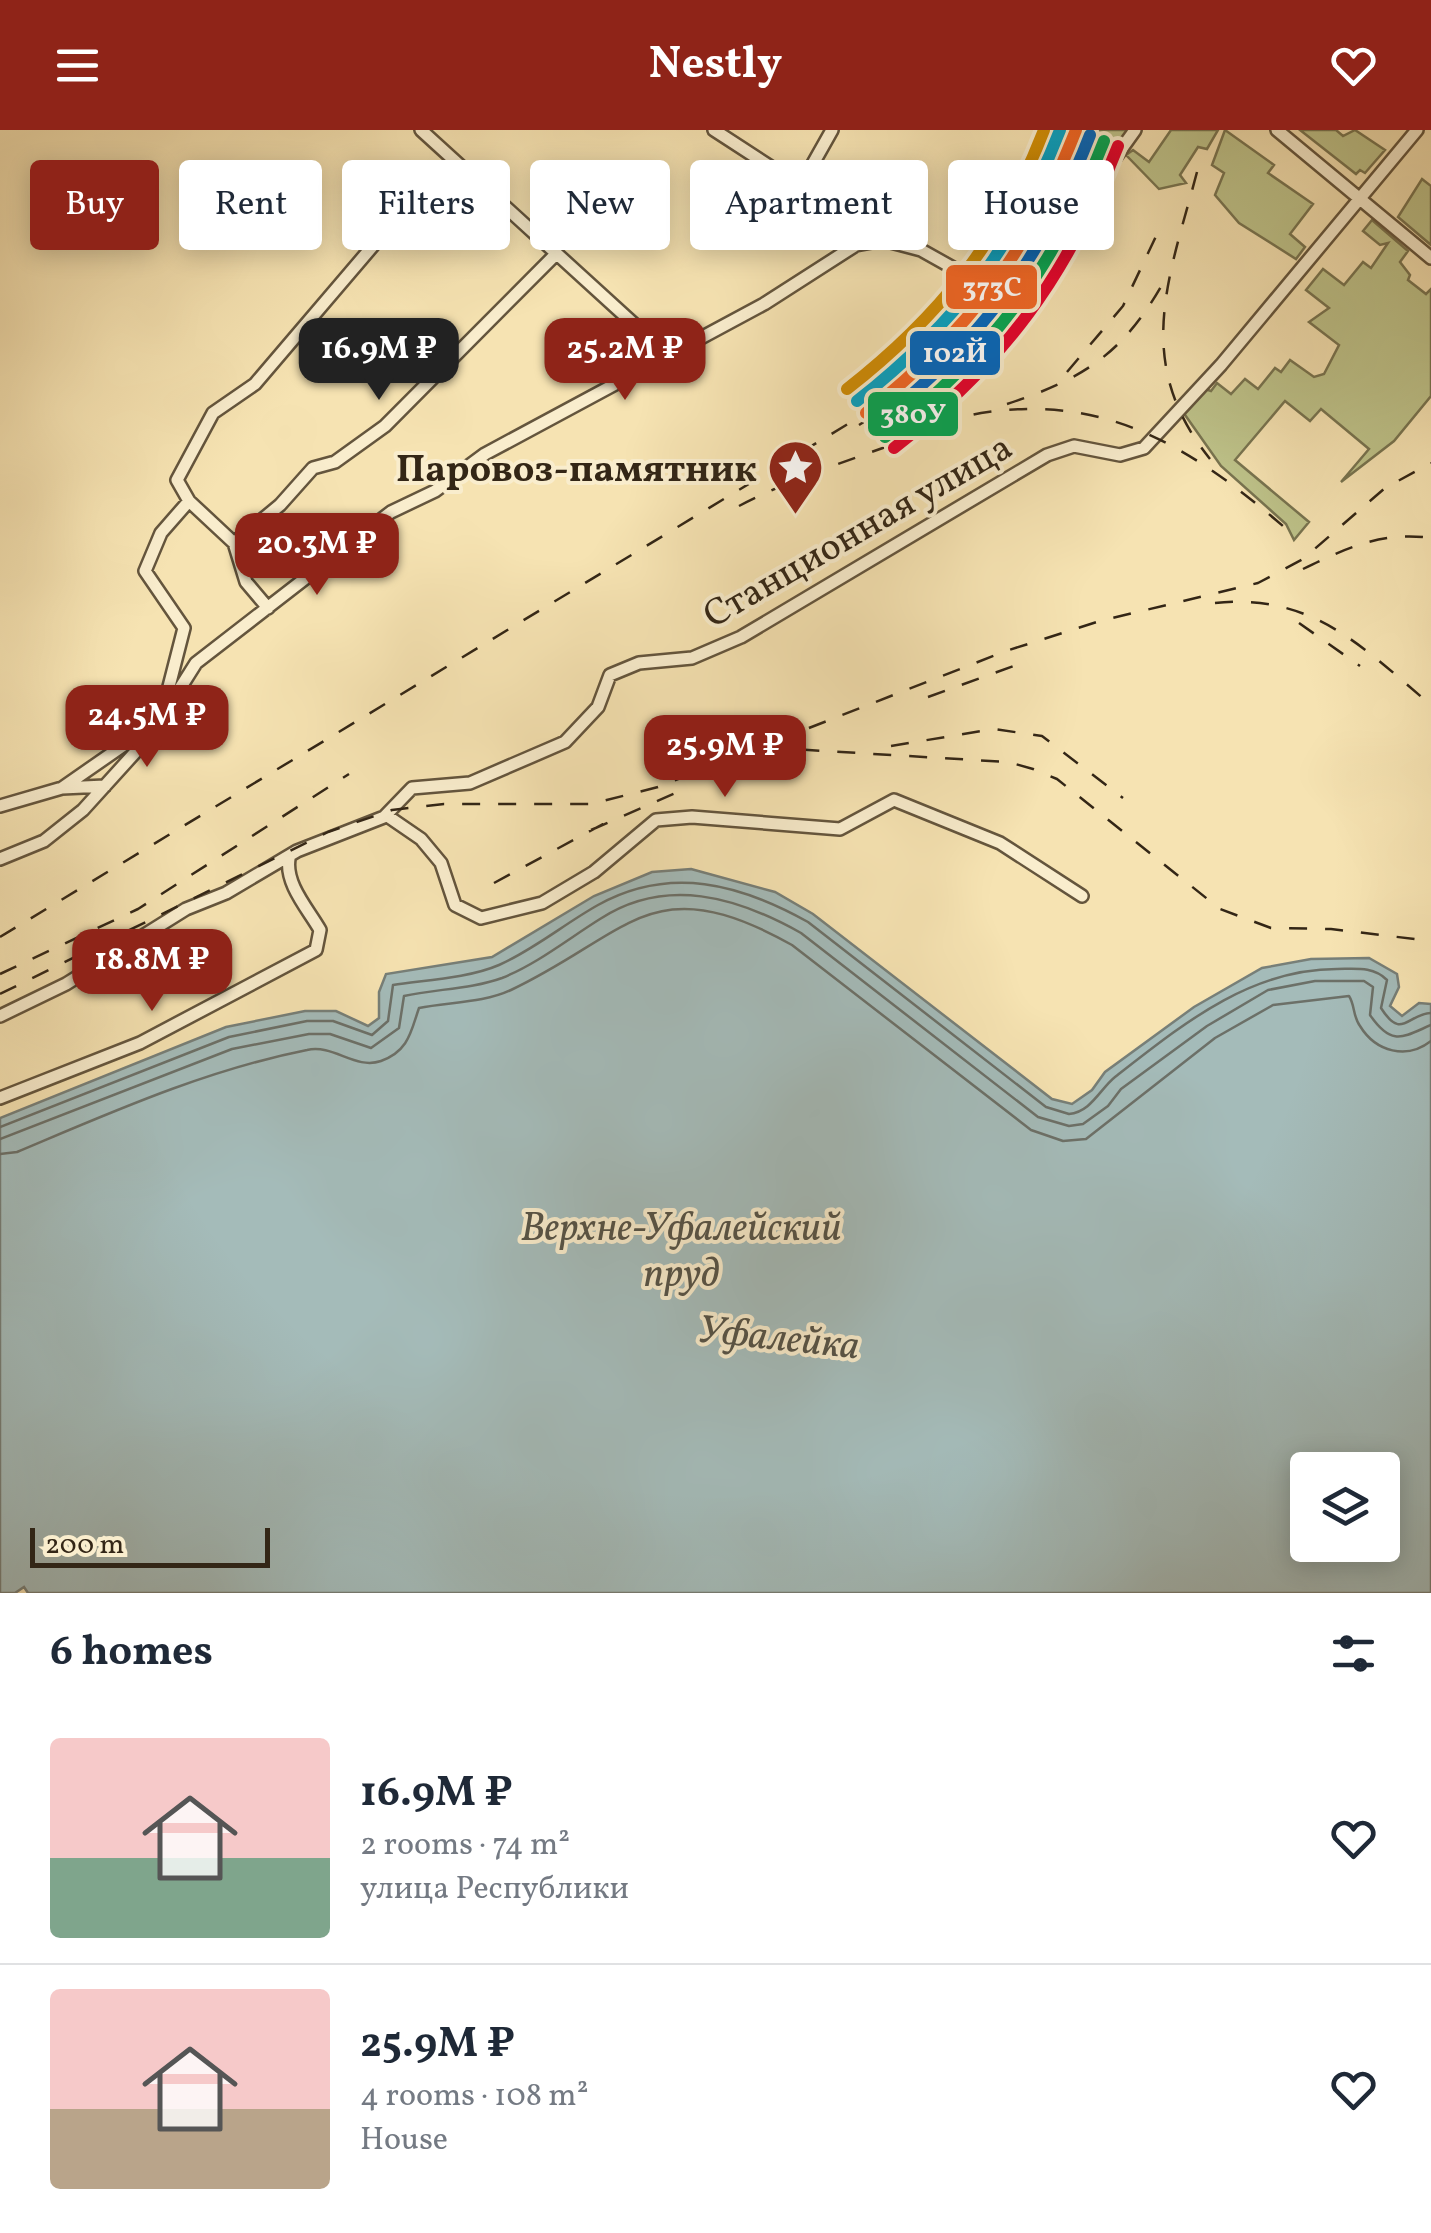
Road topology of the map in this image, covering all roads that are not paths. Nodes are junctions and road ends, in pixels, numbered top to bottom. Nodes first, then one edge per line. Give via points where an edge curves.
1 (421, 130) edge
2 (714, 130) edge
3 (832, 130) edge
4 (1135, 130) edge
5 (1277, 130) edge
6 (1417, 130) edge
7 (455, 160) edge
8 (761, 160) edge
9 (815, 160) edge
10 (1362, 196) junction
11 (510, 212) edge
12 (369, 250) edge
13 (848, 250) edge
14 (920, 250) edge
15 (555, 255) junction
16 (1431, 258) edge
17 (669, 356) junction
18 (189, 501) junction
19 (234, 543) junction
20 (268, 608) junction
21 (161, 719) junction
22 (106, 786) junction
23 (62, 788) junction
24 (0, 806) edge
25 (386, 815) junction
26 (289, 859) junction
27 (0, 860) edge
28 (1082, 896) dead end
29 (0, 1016) edge
30 (0, 1098) edge

1 - 7 street
2 - 8 street
3 - 9 street
4 - 14 street via 1022,300 1001,297
5 - 10 street
6 - 10 street
10 - 16 street
10 - 25 street, Станционная улица via 1144,448 1120,454 1074,446 1047,455 741,637 692,658 640,662 610,676 598,708 565,742 470,783 412,788
11 - 15 street
12 - 18 street via 255,384 212,413 177,480
13 - 17 street
15 - 17 street
15 - 19 street via 385,426 336,462 313,468
17 - 20 street via 484,454 391,512
18 - 19 street
18 - 21 street via 162,532 145,570 184,628
19 - 20 street via 246,582
20 - 21 street via 196,663
21 - 22 street
21 - 23 street
22 - 23 street
22 - 27 street via 44,840
23 - 24 street
25 - 26 street, Станционная улица
25 - 28 street via 421,840 440,864 456,905 481,918 542,903 594,872 656,820 840,828 894,800 1000,843
26 - 29 street, Станционная улица
26 - 30 street via 292,883 320,930 316,950 140,1043

